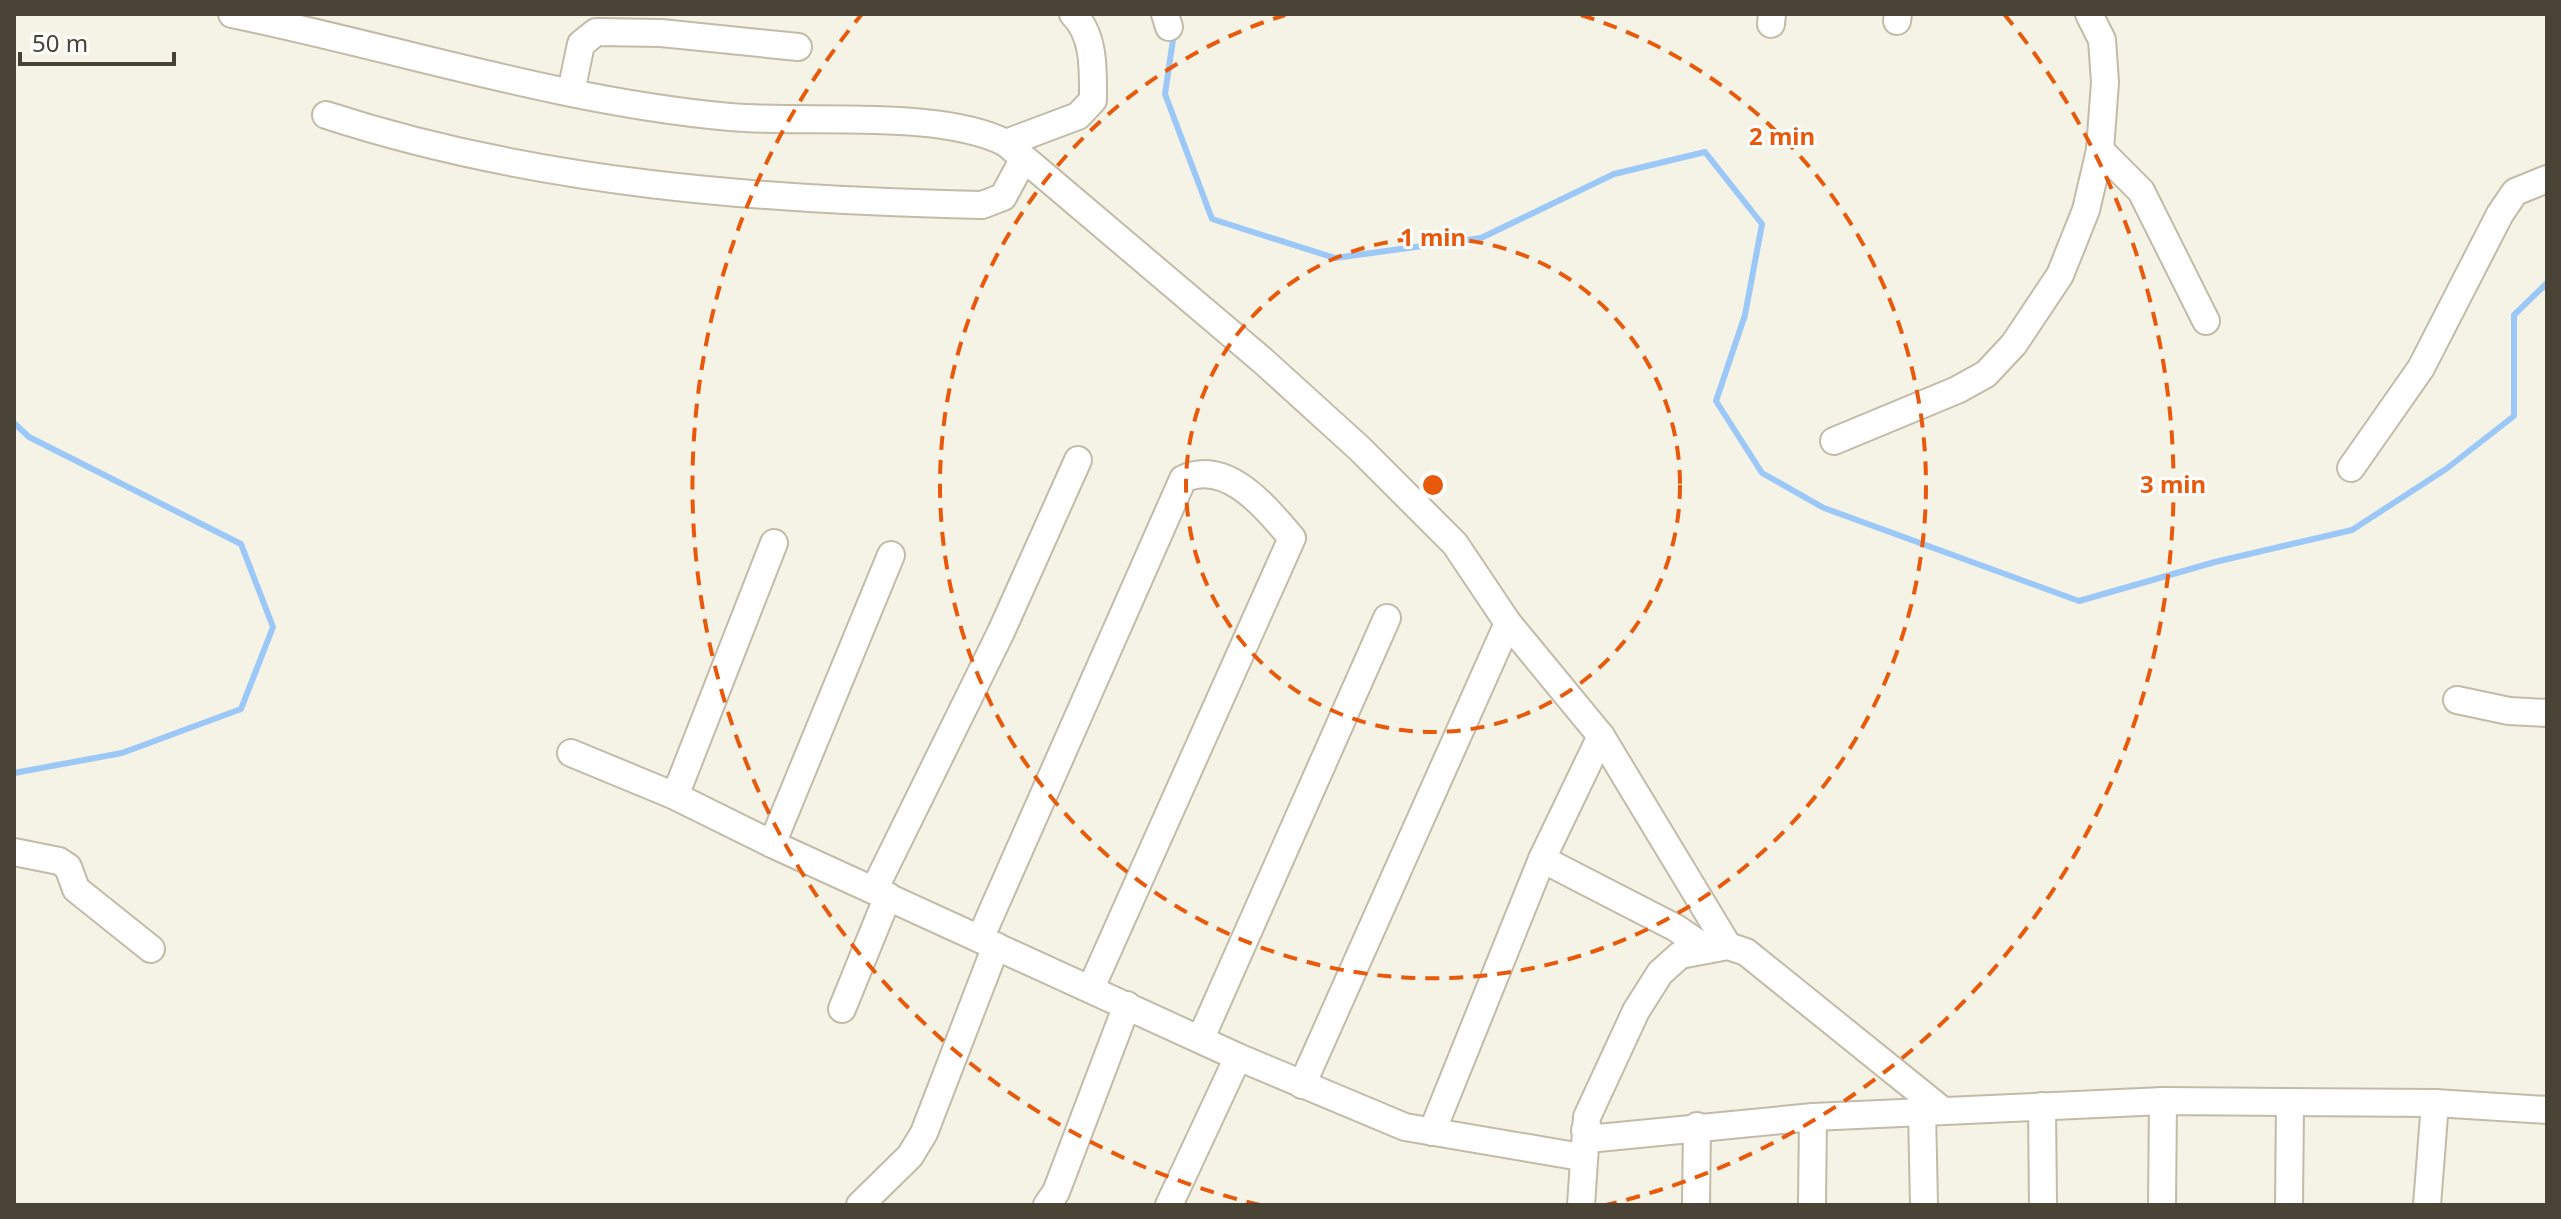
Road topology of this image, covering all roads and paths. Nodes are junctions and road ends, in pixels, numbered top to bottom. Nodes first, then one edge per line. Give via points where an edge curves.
1 (232, 14) edge
2 (1073, 14) edge
3 (2089, 14) edge
4 (798, 47) dead end
5 (571, 92) junction
6 (326, 115) dead end
7 (2100, 150) junction
8 (1015, 151) junction
9 (2547, 179) edge
10 (2206, 321) dead end
11 (1834, 441) dead end
12 (1078, 460) dead end
13 (2351, 468) dead end
14 (774, 543) dead end
15 (891, 555) dead end
16 (1387, 618) dead end
17 (1508, 623) junction
18 (2457, 700) dead end
19 (2547, 713) edge
20 (1601, 736) junction
21 (571, 753) dead end
22 (675, 796) junction
23 (772, 844) junction
24 (14, 852) edge
25 (1542, 859) junction
26 (881, 893) junction
27 (988, 943) junction
28 (1717, 947) junction
29 (151, 949) dead end
30 (1091, 988) junction
31 (1127, 1005) junction
32 (842, 1009) dead end
33 (1201, 1038) junction
34 (1238, 1057) junction
35 (1302, 1085) junction
36 (2163, 1101) junction
37 (2435, 1103) junction
38 (2290, 1105) junction
39 (2042, 1106) junction
40 (1932, 1110) junction
41 (2547, 1110) edge
42 (1813, 1117) junction
43 (1697, 1126) junction
44 (1585, 1130) junction
45 (1432, 1132) junction
46 (1581, 1157) junction
47 (860, 1205) edge
48 (1047, 1205) edge
49 (1169, 1205) edge
50 (1581, 1205) edge
51 (1696, 1205) edge
52 (1812, 1205) edge
53 (1924, 1205) edge
54 (2043, 1205) edge
55 (2162, 1205) edge
56 (2289, 1205) edge
57 (2427, 1205) edge

1 - 5 street
2 - 8 street via 1083,24 1091,51 1093,100 1078,116
3 - 7 street via 2102,40
4 - 5 street via 596,32 581,44
5 - 8 street via 730,117 983,131
6 - 8 street via 411,143 505,163 818,201 982,205 1003,197
7 - 10 street via 2141,191
7 - 11 street via 2086,210 2060,275 2014,344 1986,374 1957,390
8 - 17 street via 1359,448 1455,544
9 - 13 street via 2515,192 2500,214 2421,368
12 - 26 street
14 - 22 street
15 - 23 street
16 - 33 street
17 - 20 street
17 - 35 street
18 - 19 street
20 - 25 street
20 - 28 street
21 - 22 street
22 - 23 street
23 - 26 street
24 - 29 street via 68,867 76,889
25 - 28 street
25 - 45 street
26 - 27 street
26 - 32 street
27 - 30 street
27 - 30 street via 1183,479 1209,471 1262,504 1292,538
27 - 47 street via 924,1133 910,1156
28 - 40 street via 1746,952 1779,975
28 - 44 street via 1680,955 1660,973
30 - 31 street
31 - 33 street
31 - 48 street
33 - 34 street
34 - 35 street
34 - 49 street
35 - 45 street via 1405,1127
36 - 38 street
36 - 39 street
36 - 55 street
37 - 38 street
37 - 41 street
37 - 57 street
38 - 56 street
39 - 40 street
39 - 54 street
40 - 42 street
40 - 53 street
42 - 43 street
42 - 52 street
43 - 44 street via 1598,1138
43 - 51 street
44 - 46 street
45 - 46 street
46 - 50 street

